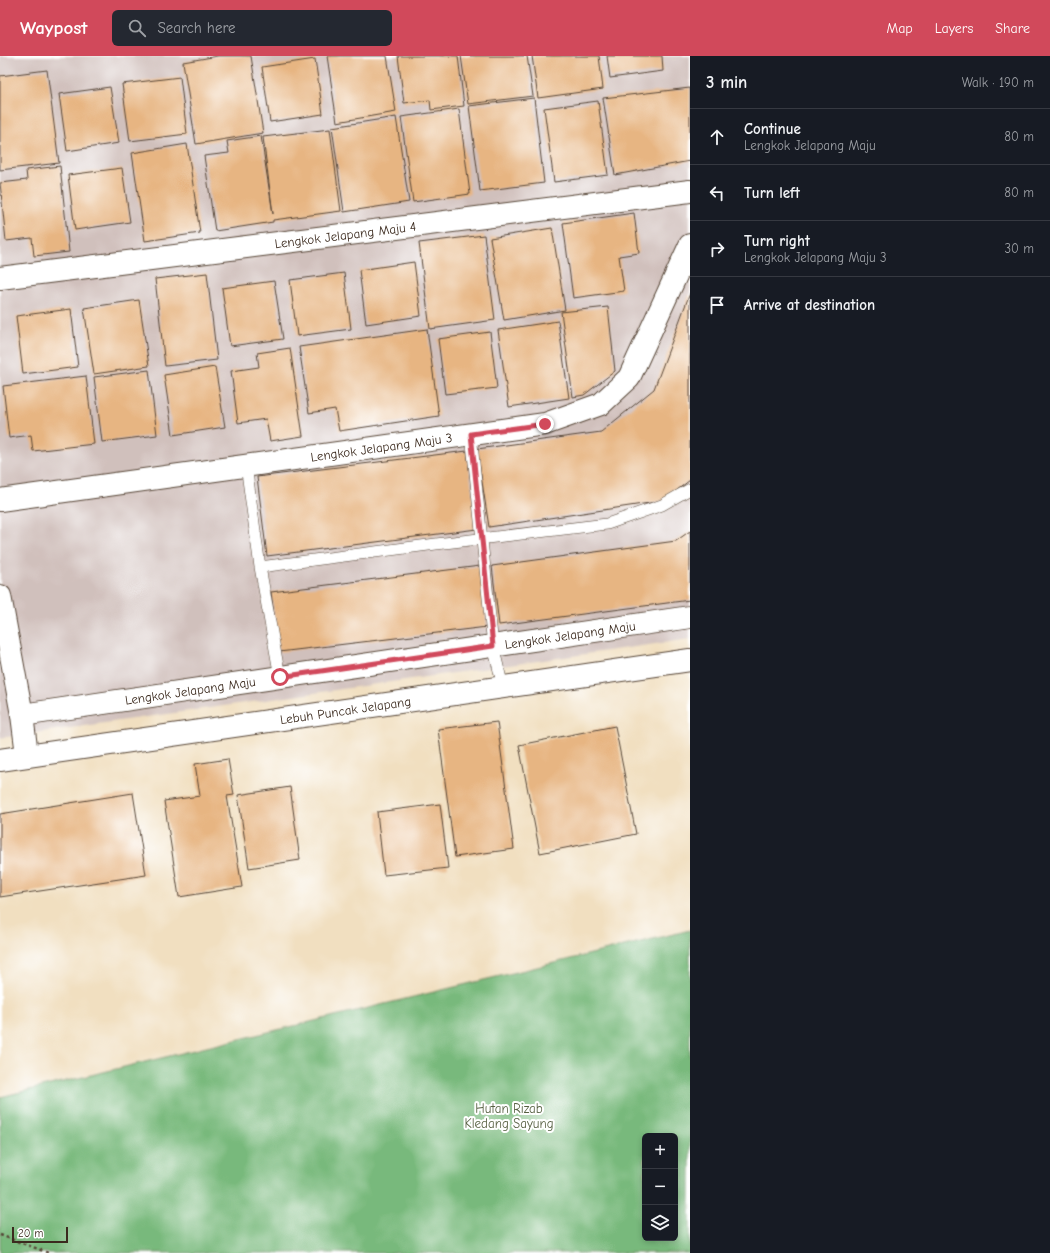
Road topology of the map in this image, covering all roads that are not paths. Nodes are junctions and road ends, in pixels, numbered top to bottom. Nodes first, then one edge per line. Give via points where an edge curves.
1 (690, 191) edge
2 (690, 245) edge
3 (0, 278) edge
4 (471, 434) junction
5 (246, 465) junction
6 (690, 489) edge
7 (0, 500) edge
8 (482, 538) junction
9 (260, 567) junction
10 (0, 600) edge
11 (690, 617) edge
12 (493, 646) junction
13 (690, 660) edge
14 (7, 670) edge
15 (280, 677) junction
16 (503, 687) junction
17 (22, 716) junction
18 (27, 755) junction
19 (0, 760) edge

1 - 3 street, Lengkok Jelapang Maju 4
2 - 4 street, Lengkok Jelapang Maju 3 via 629,378 601,404 545,424
4 - 5 street, Lengkok Jelapang Maju 3
4 - 8 lane
5 - 7 street, Lengkok Jelapang Maju 3
5 - 9 lane
6 - 8 lane via 662,505 607,524
8 - 9 lane
8 - 12 lane
9 - 15 lane
10 - 14 street
11 - 12 street, Lengkok Jelapang Maju
12 - 15 street, Lengkok Jelapang Maju
12 - 16 lane
13 - 16 street, Lebuh Puncak Jelapang
14 - 17 street
15 - 17 street, Lengkok Jelapang Maju
16 - 18 street, Lebuh Puncak Jelapang
17 - 18 street
18 - 19 street, Lebuh Puncak Jelapang

